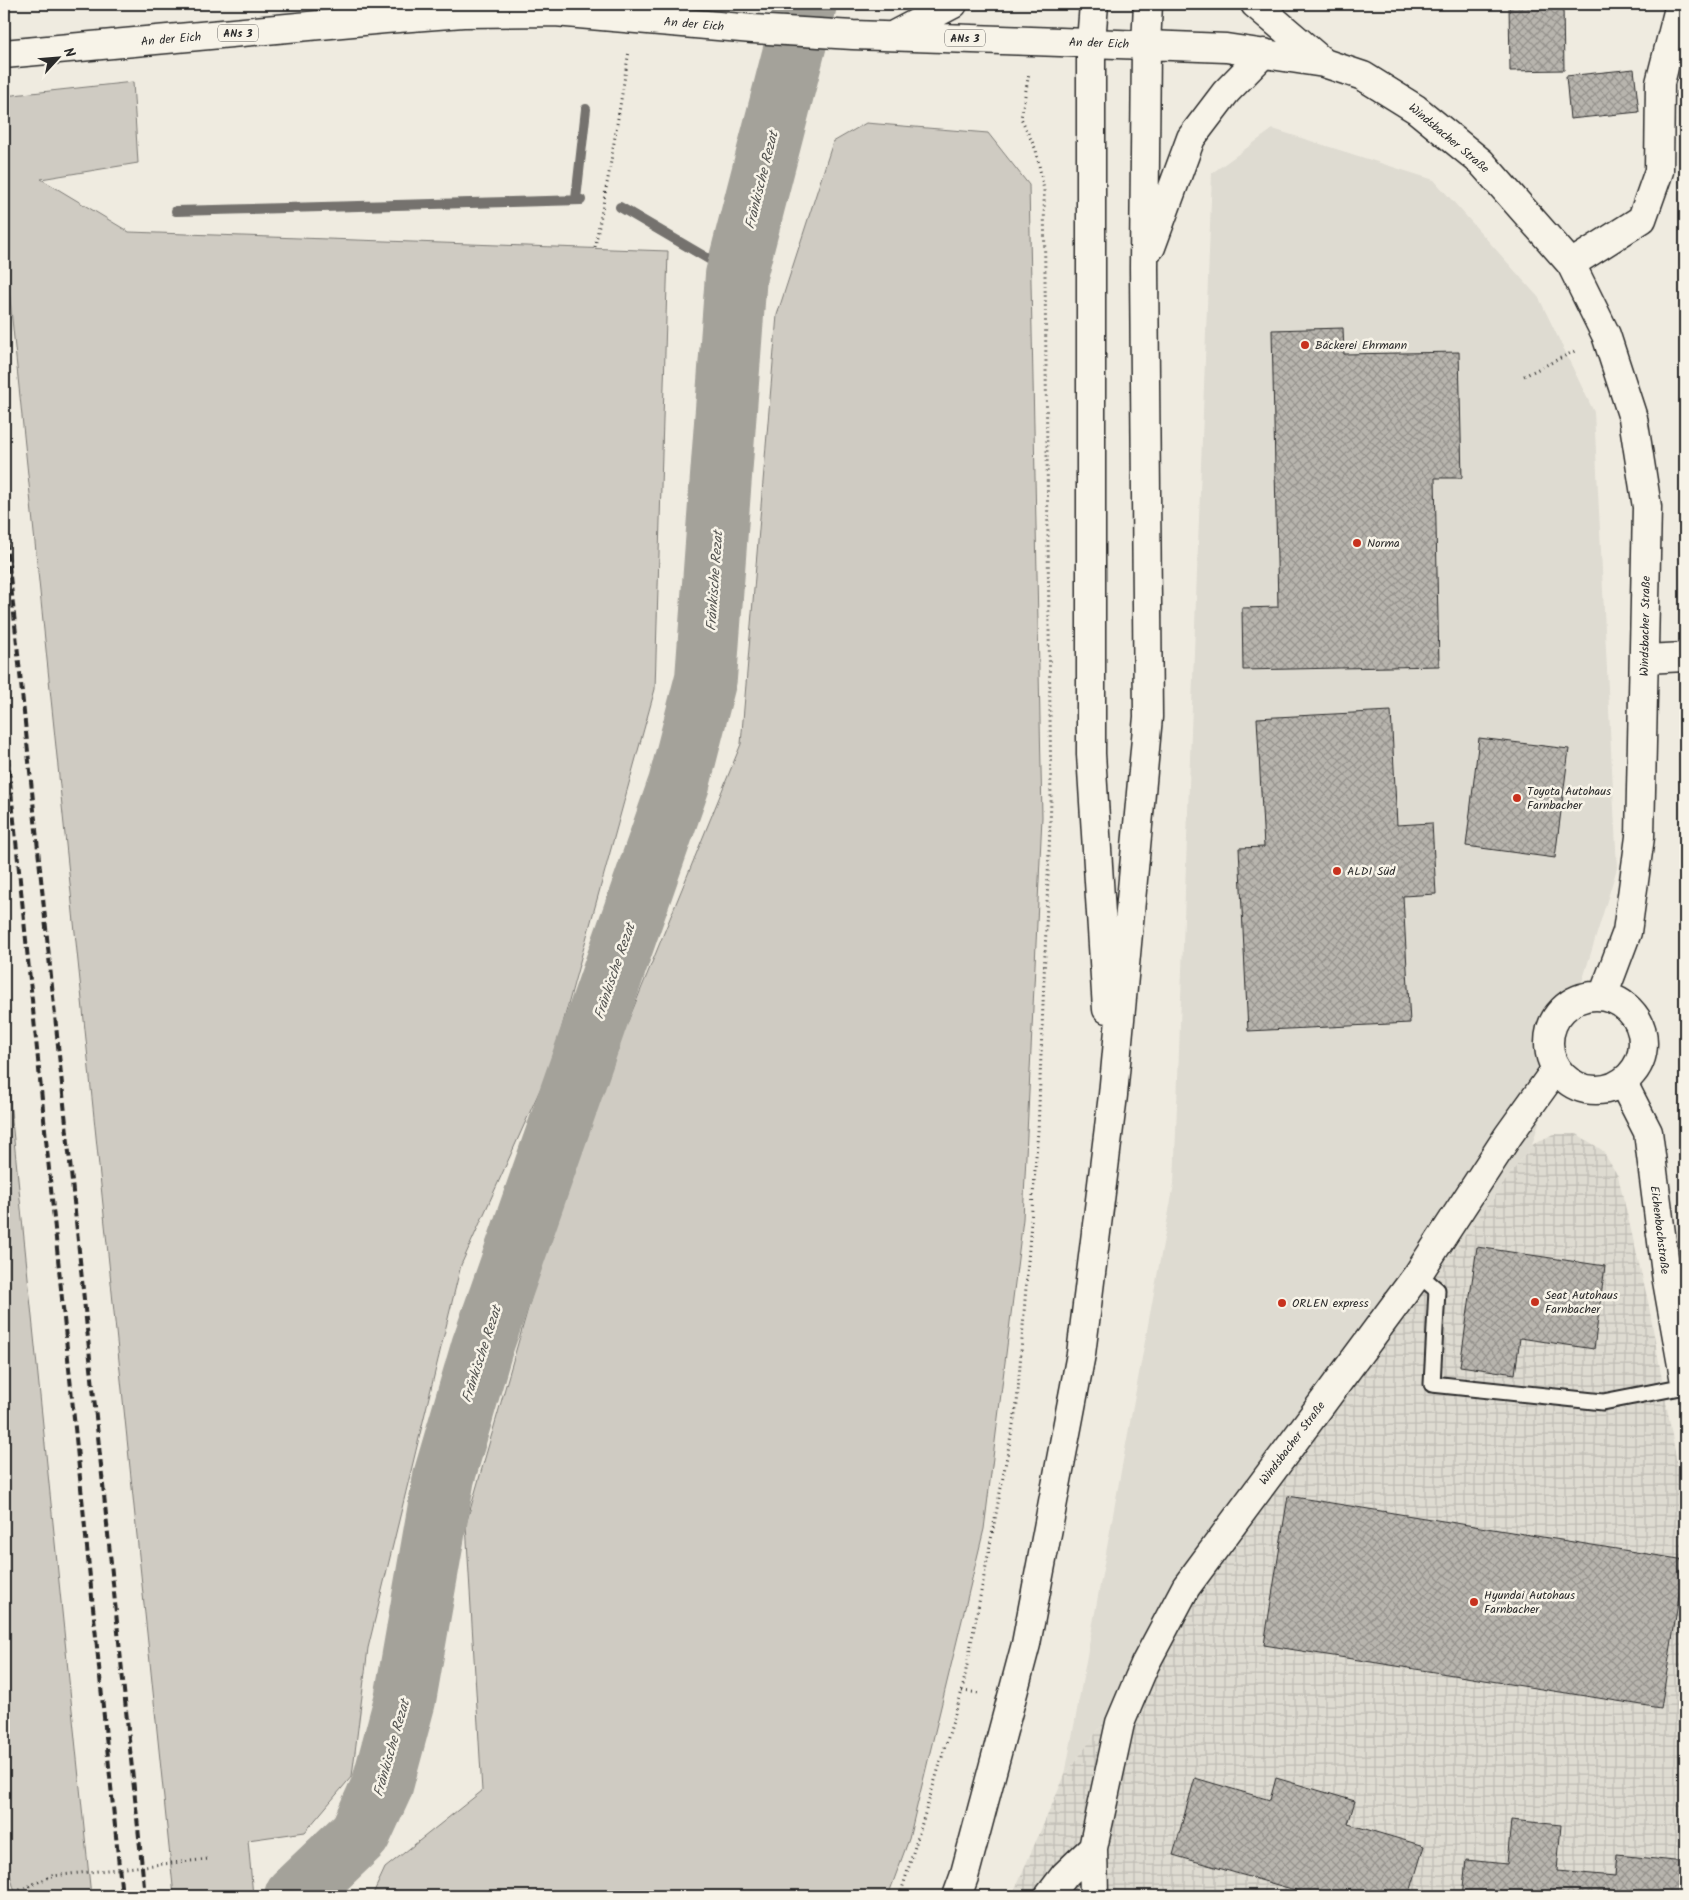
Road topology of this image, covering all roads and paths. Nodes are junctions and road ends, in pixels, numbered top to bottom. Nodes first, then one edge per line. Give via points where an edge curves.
1 (953, 4) edge
2 (1094, 4) edge
3 (1148, 4) edge
4 (1255, 4) edge
5 (1680, 4) edge
6 (464, 8) edge
7 (626, 12) edge
8 (894, 35) junction
9 (1035, 41) junction
10 (1090, 42) junction
11 (1146, 45) junction
12 (1264, 53) junction
13 (4, 54) edge
14 (1324, 63) junction
15 (595, 247) dead end
16 (1571, 264) junction
17 (1144, 267) junction
18 (1685, 657) edge
19 (1645, 659) junction
20 (1603, 996) junction
21 (1556, 1069) junction
22 (1623, 1083) junction
23 (1113, 1095) junction
24 (1418, 1274) junction
25 (1676, 1279) edge
26 (1685, 1382) edge
27 (1685, 1386) edge
28 (1093, 1848) junction
29 (209, 1859) dead end
30 (6, 1896) edge
31 (900, 1896) edge
32 (957, 1896) edge
33 (1049, 1896) edge
34 (1094, 1896) edge

1 - 8 main road
2 - 10 main road
3 - 11 main road
4 - 14 main road
5 - 16 main road via 1660,83 1659,171 1642,219
6 - 7 main road, An der Eich / ANs 3
6 - 13 main road, An der Eich / ANs 3
7 - 8 main road, An der Eich / ANs 3 via 753,29
7 - 15 path via 609,173
8 - 9 main road, An der Eich / ANs 3
9 - 10 main road, An der Eich / ANs 3
9 - 31 path via 1021,118 1036,150 1044,190 1051,801 1038,1130 1017,1404 962,1691
10 - 11 main road, An der Eich / ANs 3
10 - 23 main road via 1091,754
11 - 12 main road, Windsbacher Straße
11 - 17 main road
12 - 14 main road, Windsbacher Straße
12 - 17 main road via 1226,92 1191,138
14 - 16 main road, Windsbacher Straße via 1363,76 1416,109 1481,162
16 - 19 main road, Windsbacher Straße via 1606,335 1633,418 1647,507
17 - 23 main road via 1148,717
18 - 19 main road
19 - 20 main road, Windsbacher Straße via 1640,837 1627,932
20 - 21 main road via 1572,1001 1560,1011 1548,1039 1549,1055
20 - 22 main road via 1619,1001 1640,1025 1641,1057
21 - 22 main road via 1579,1088 1594,1091
21 - 24 main road, Windsbacher Straße
22 - 25 main road, Eichenbachstraße via 1648,1132
23 - 32 main road via 1081,1354 1030,1624 1013,1698
24 - 27 lane via 1437,1290 1432,1384 1603,1402
24 - 28 main road, Windsbacher Straße via 1186,1587 1145,1664 1120,1723
25 - 26 main road, Eichenbachstraße
28 - 33 main road
28 - 34 main road, Windsbacher Straße
29 - 30 path via 52,1876

